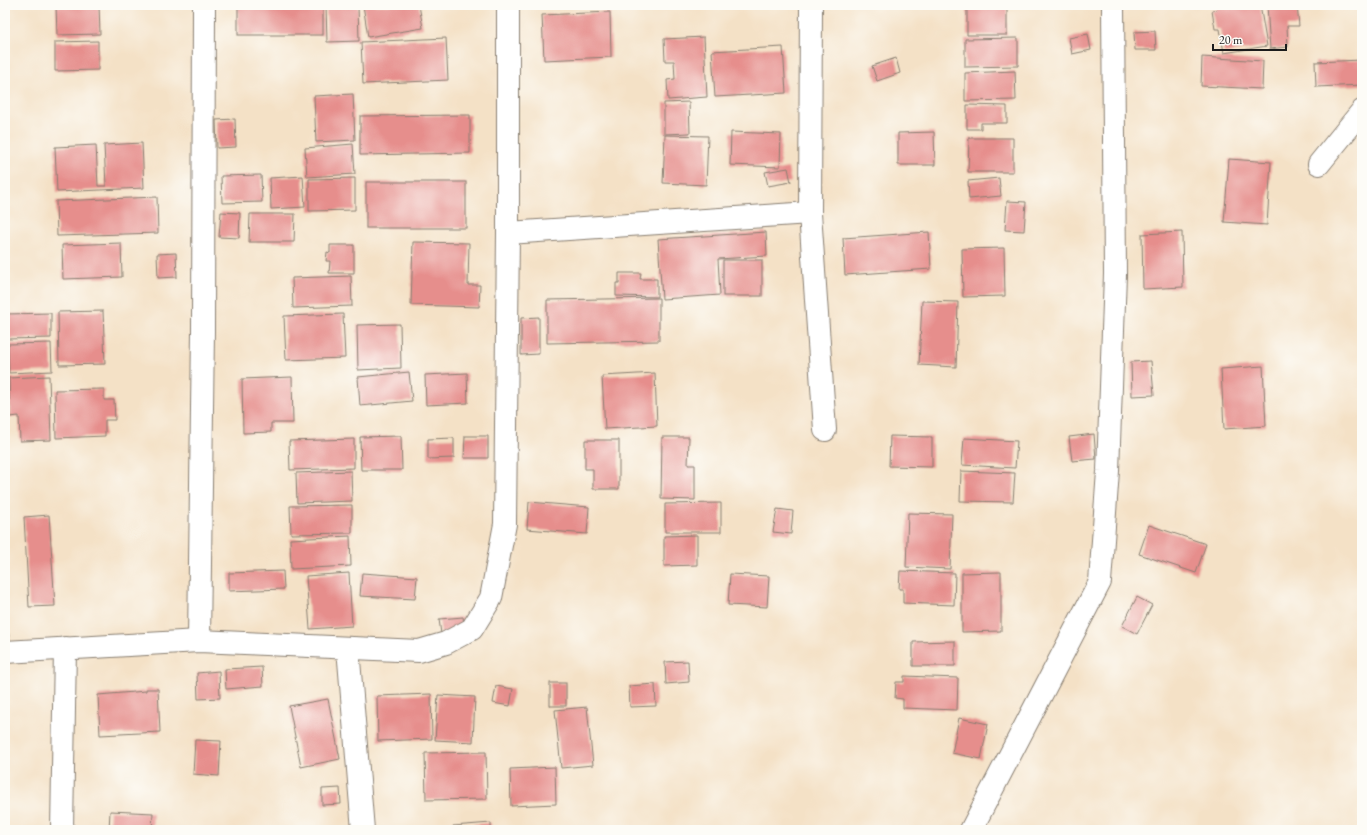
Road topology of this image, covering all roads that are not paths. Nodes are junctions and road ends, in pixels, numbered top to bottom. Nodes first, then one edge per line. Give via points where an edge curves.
1 (204, 5) edge
2 (508, 5) edge
3 (811, 5) edge
4 (1113, 5) edge
5 (1362, 111) edge
6 (1319, 164) dead end
7 (810, 213) junction
8 (508, 233) junction
9 (825, 430) dead end
10 (199, 641) junction
11 (65, 648) junction
12 (348, 648) junction
13 (5, 652) edge
14 (62, 830) edge
15 (363, 830) edge
16 (971, 830) edge

1 - 10 street
2 - 8 street
3 - 7 street
4 - 16 street via 1115,274 1108,471 1100,582
5 - 6 street
7 - 8 street
7 - 9 street
8 - 12 street via 505,524 491,598 472,629 446,643 420,651
10 - 11 street
10 - 12 street
11 - 13 street
11 - 14 street
12 - 15 street

